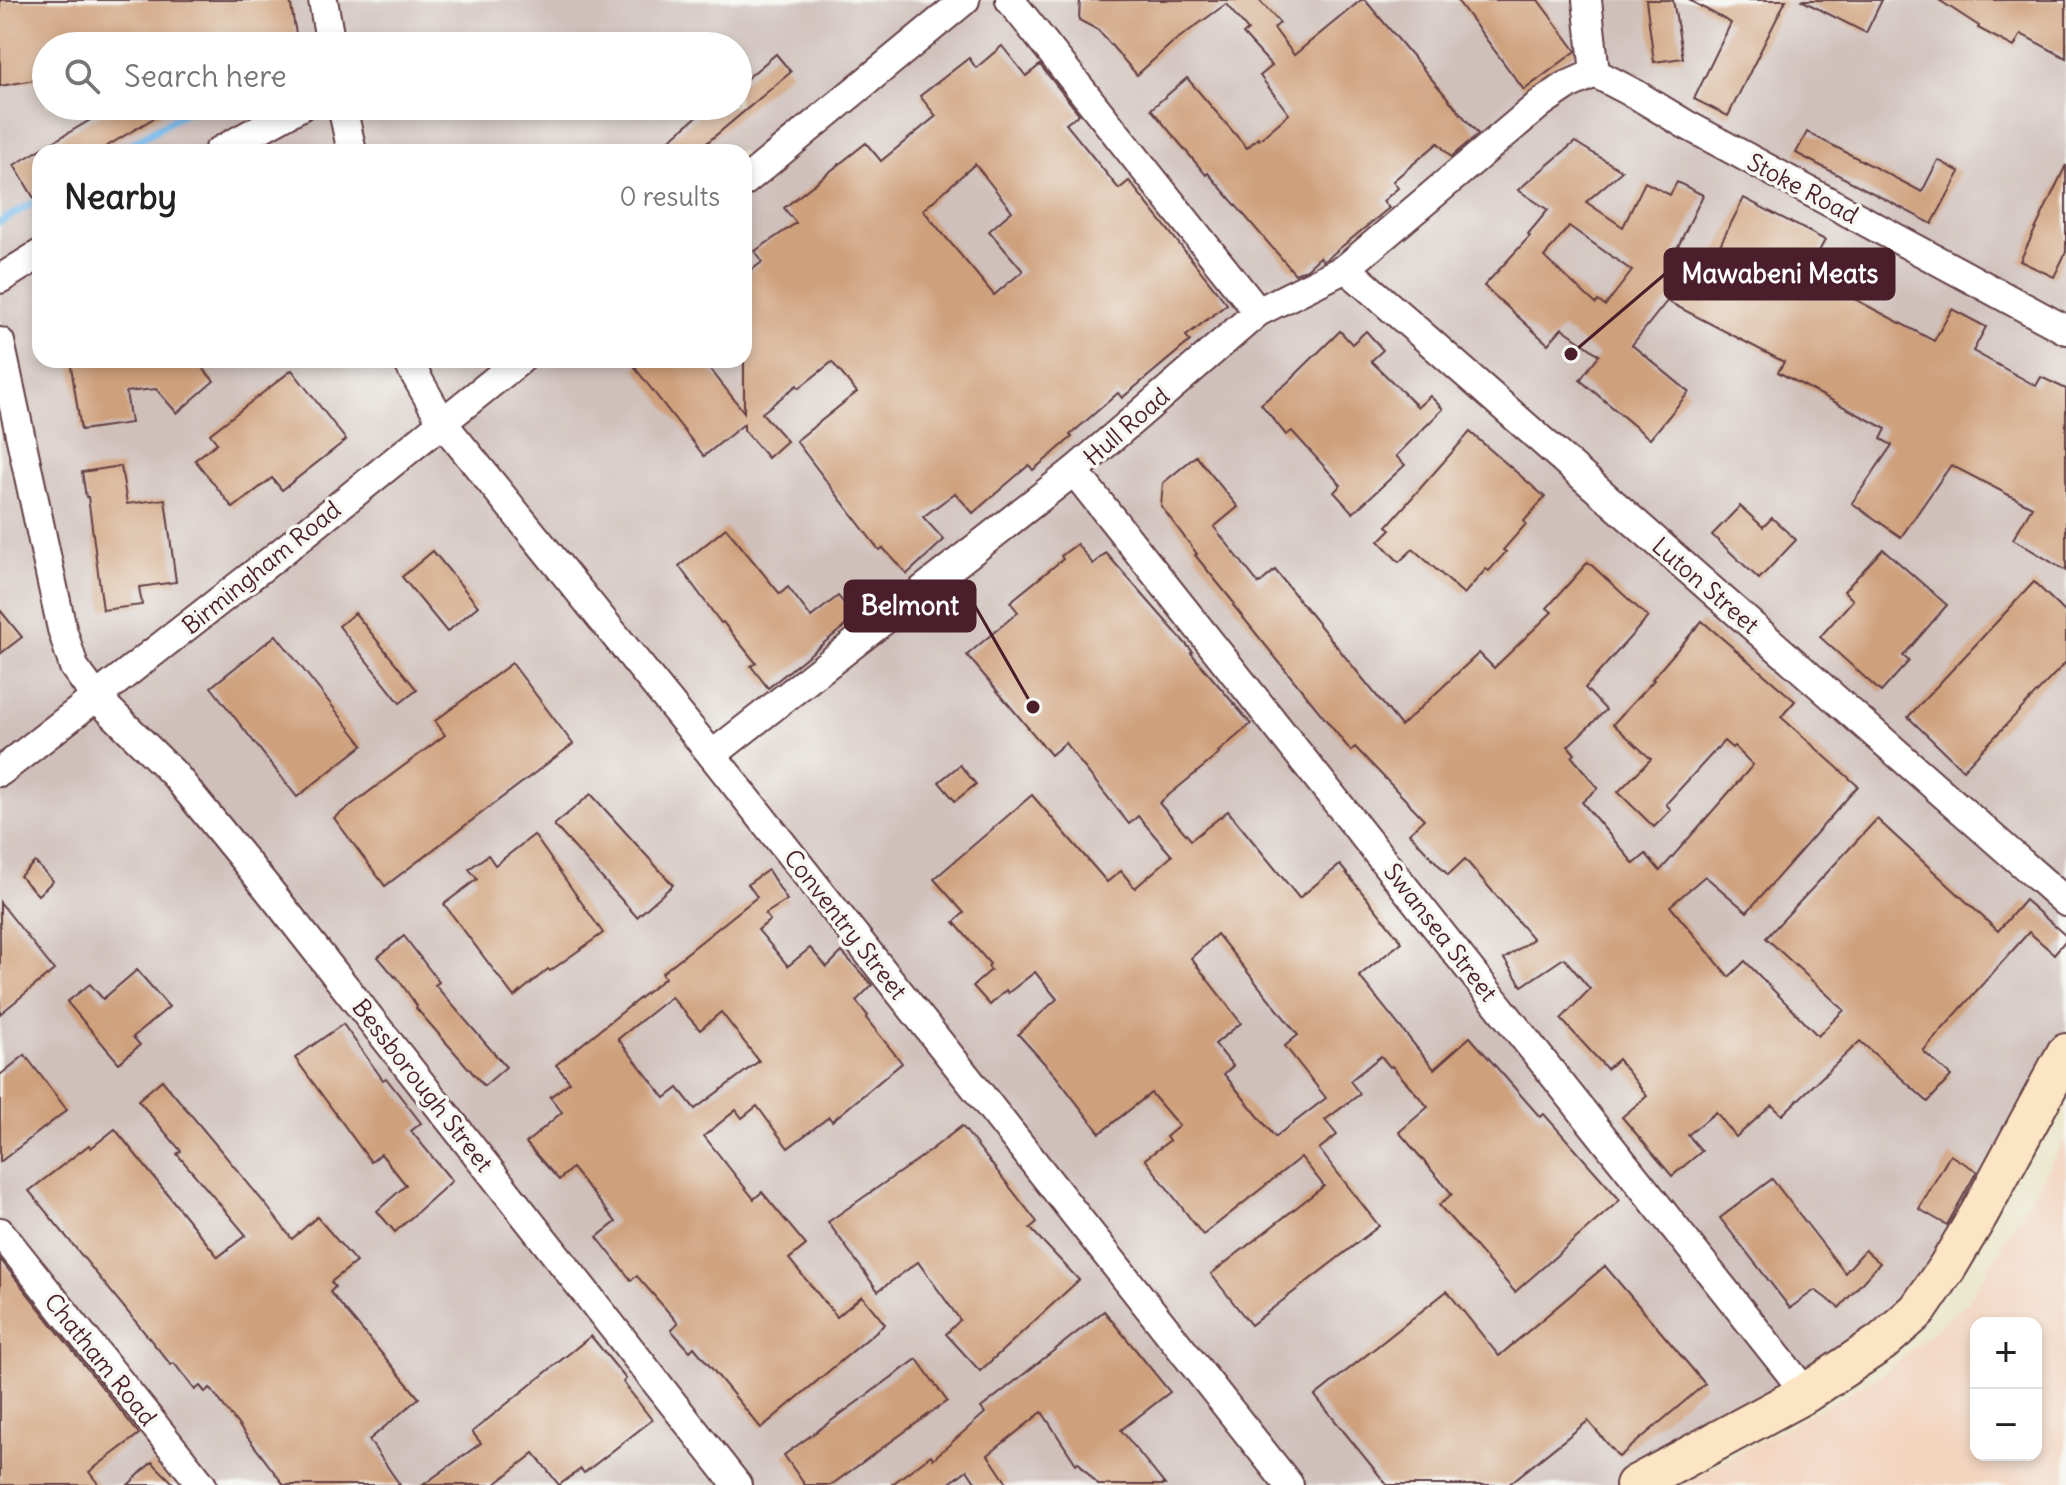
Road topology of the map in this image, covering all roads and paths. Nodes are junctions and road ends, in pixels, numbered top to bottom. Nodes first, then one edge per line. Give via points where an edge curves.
1 (323, 0) edge
2 (965, 0) edge
3 (1010, 0) edge
4 (1587, 0) edge
5 (329, 32) edge
6 (1595, 73) junction
7 (276, 120) edge
8 (345, 120) edge
9 (232, 144) edge
10 (350, 144) edge
11 (752, 175) edge
12 (32, 259) edge
13 (1346, 268) junction
14 (0, 279) edge
15 (1258, 312) junction
16 (2066, 330) edge
17 (0, 342) edge
18 (412, 368) edge
19 (510, 368) edge
20 (442, 422) junction
21 (1074, 471) junction
22 (96, 697) junction
23 (712, 755) junction
24 (0, 772) edge
25 (2066, 902) edge
26 (2066, 1053) edge
27 (0, 1232) edge
28 (1806, 1393) junction
29 (202, 1485) edge
30 (737, 1485) edge
31 (1289, 1485) edge
32 (1635, 1485) edge

1 - 5 street
2 - 11 street
3 - 15 street
4 - 6 street
6 - 13 street, Hull Road via 1541,103
6 - 16 street, Stoke Road
7 - 9 street
8 - 10 street
12 - 14 street
13 - 15 street, Hull Road
13 - 25 street, Luton Street
15 - 21 street, Hull Road
17 - 22 street, Bessborough Street via 62,629 74,667
18 - 20 street, Conventry Street
19 - 20 street, Birmingham Road
20 - 22 street, Birmingham Road
20 - 23 street, Conventry Street
21 - 23 street, Hull Road
21 - 28 street, Swansea Street
22 - 24 street, Birmingham Road
22 - 30 street, Bessborough Street via 174,774 268,889
23 - 31 street, Conventry Street
26 - 28 street via 1979,1214 1918,1310 1882,1342
27 - 29 street, Chatham Road
28 - 32 street

